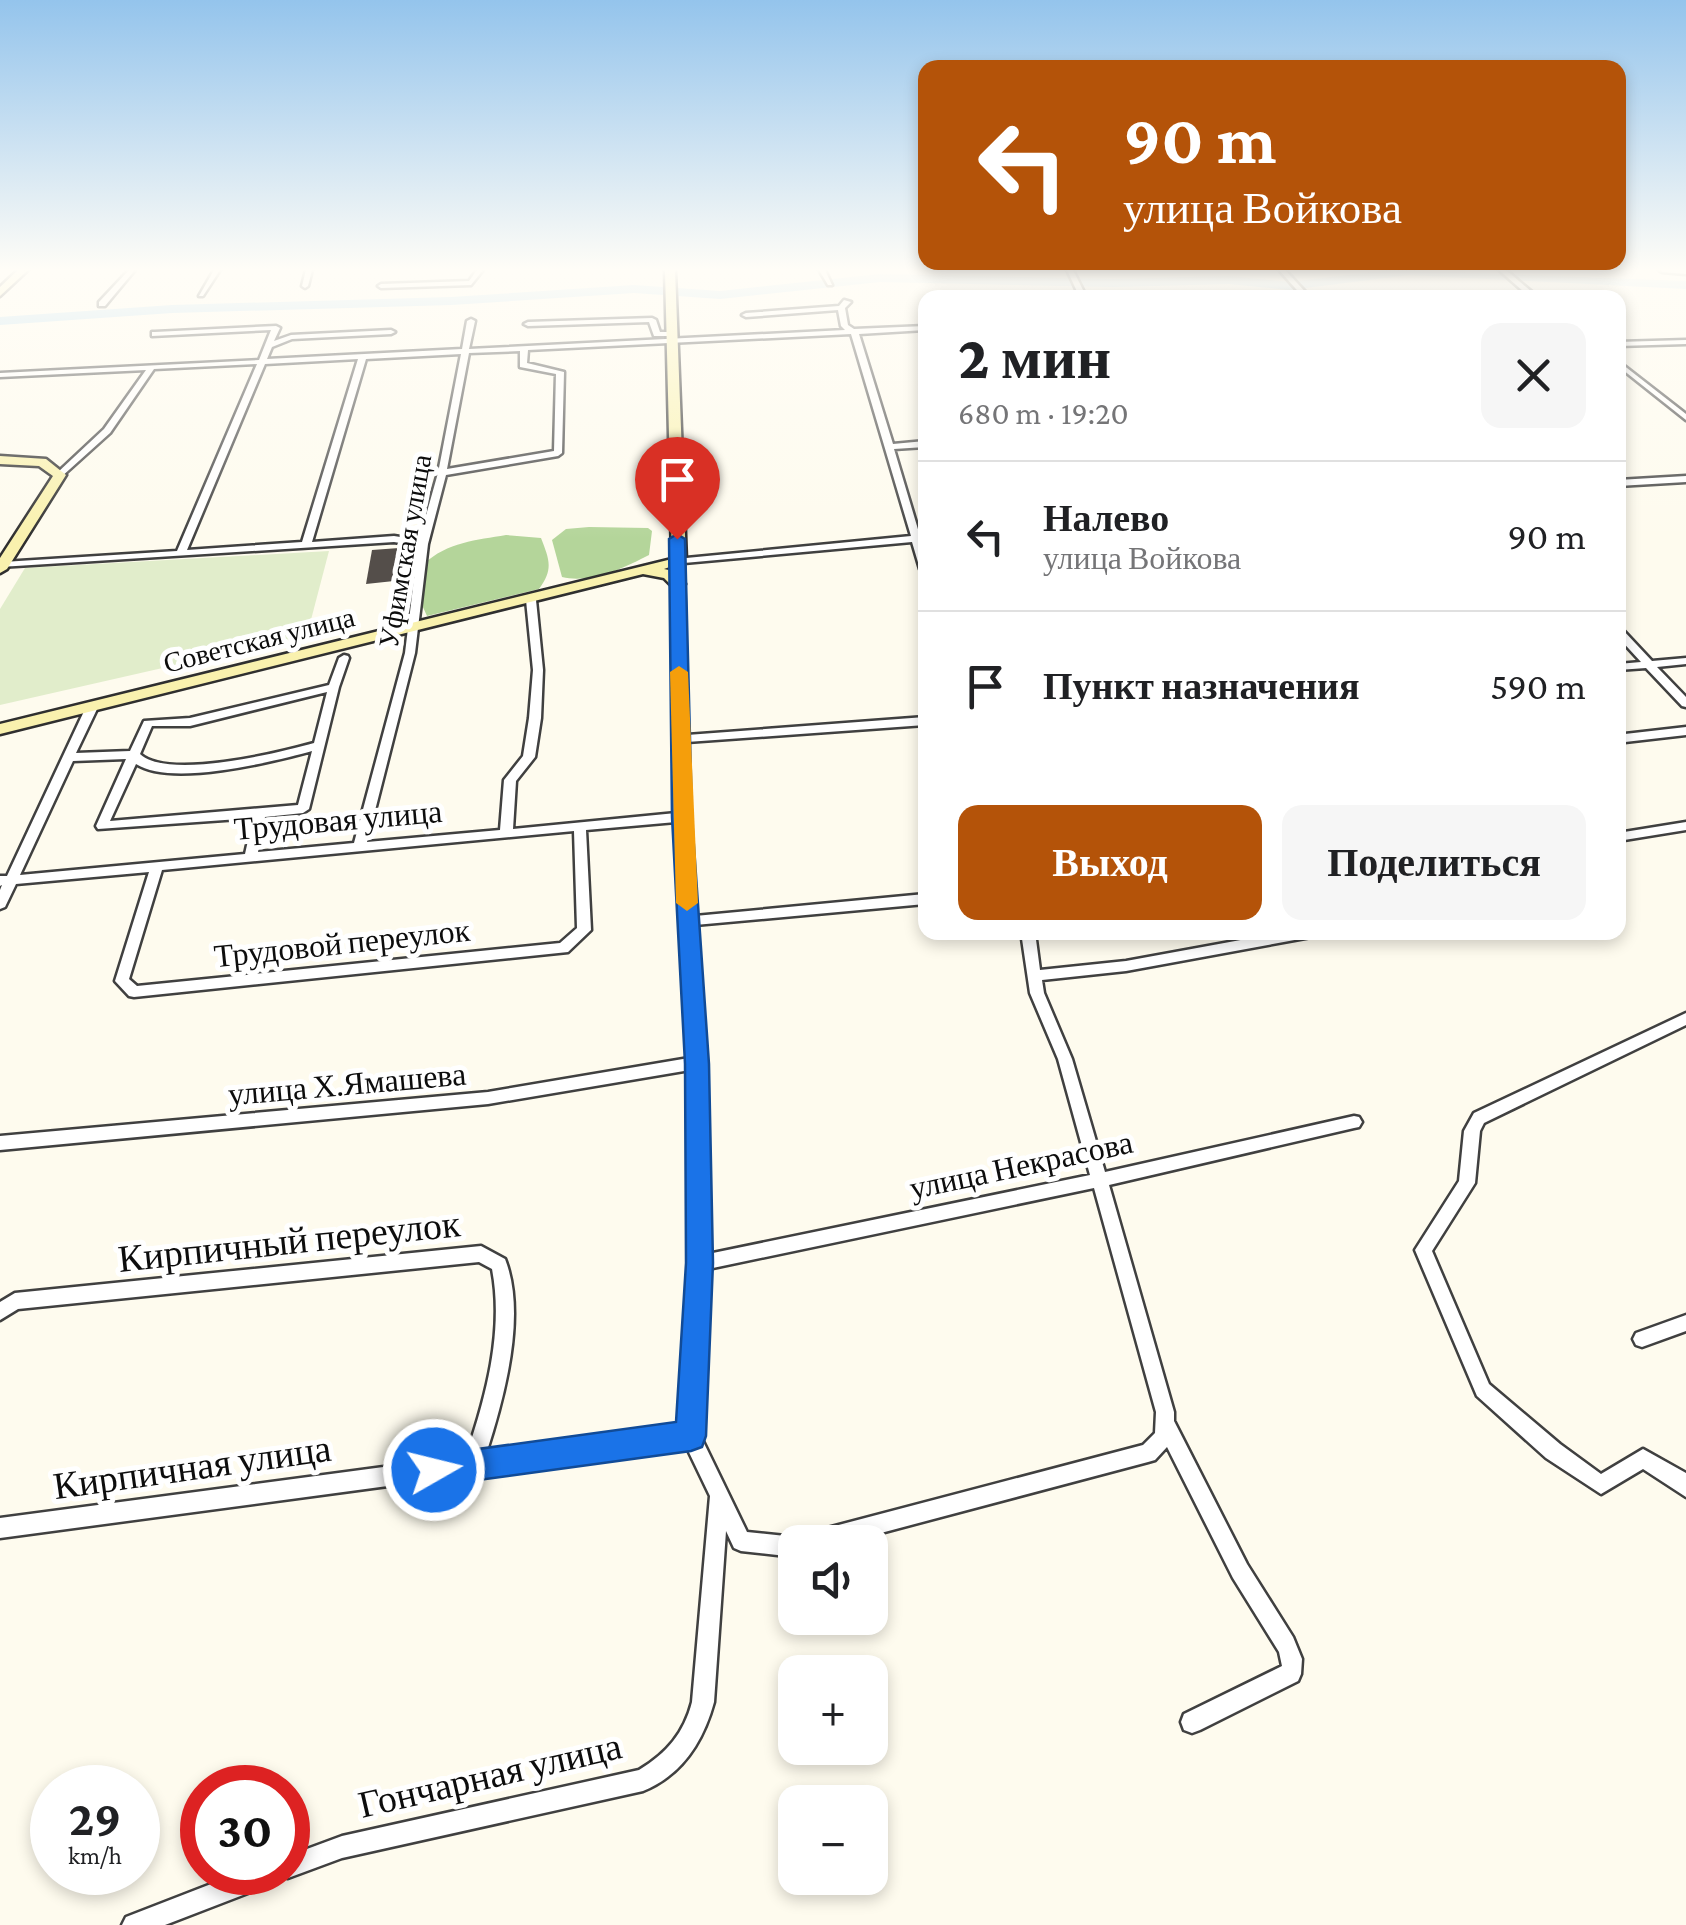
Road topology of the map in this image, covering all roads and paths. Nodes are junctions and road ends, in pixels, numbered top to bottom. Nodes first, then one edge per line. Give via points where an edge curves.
1 (265, 360) junction
2 (269, 360) edge
3 (361, 360) edge
4 (466, 360) edge
5 (524, 360) edge
6 (670, 360) edge
7 (864, 360) edge
8 (152, 367) junction
9 (1626, 369) edge
10 (0, 375) edge
11 (1686, 418) edge
12 (918, 445) edge
13 (889, 447) junction
14 (0, 460) edge
15 (442, 473) junction
16 (60, 476) junction
17 (1686, 479) edge
18 (1626, 483) edge
19 (918, 532) edge
20 (918, 538) edge
21 (677, 539) junction
22 (423, 544) junction
23 (306, 546) junction
24 (180, 554) junction
25 (678, 561) junction
26 (1, 567) edge
27 (636, 572) junction
28 (678, 584) junction
29 (531, 600) junction
30 (415, 627) junction
31 (1626, 639) edge
32 (344, 658) dead end
33 (1686, 661) edge
34 (1650, 664) junction
35 (1626, 667) edge
36 (334, 687) junction
37 (1683, 699) edge
38 (92, 706) junction
39 (918, 722) edge
40 (0, 729) edge
41 (1686, 731) edge
42 (1626, 738) edge
43 (680, 740) junction
44 (319, 745) junction
45 (134, 755) junction
46 (67, 756) junction
47 (260, 813) junction
48 (682, 817) junction
49 (580, 826) junction
50 (1686, 826) edge
51 (506, 833) junction
52 (1626, 835) edge
53 (360, 846) junction
54 (250, 855) junction
55 (157, 865) junction
56 (6, 880) edge
57 (918, 900) edge
58 (0, 904) edge
59 (688, 921) junction
60 (1029, 940) edge
61 (1274, 940) edge
62 (1034, 977) junction
63 (1686, 1019) edge
64 (697, 1064) junction
65 (1354, 1122) dead end
66 (0, 1143) edge
67 (1101, 1180) junction
68 (700, 1263) junction
69 (0, 1312) edge
70 (1686, 1323) edge
71 (1642, 1339) dead end
72 (1166, 1425) junction
73 (691, 1436) junction
74 (473, 1465) junction
75 (1685, 1483) edge
76 (719, 1495) junction
77 (876, 1525) edge
78 (0, 1528) edge
79 (778, 1545) edge
80 (1192, 1722) dead end
81 (310, 1859) edge
82 (213, 1895) edge
83 (134, 1925) edge

1 - 2 street
1 - 8 street
1 - 24 street
3 - 23 street
4 - 15 street, Уфимская улица
5 - 15 street via 524,366 560,372 558,453
6 - 21 main road
7 - 13 street
8 - 10 street
8 - 16 street via 107,431
9 - 11 street
12 - 13 street
13 - 19 street
14 - 16 main road via 42,462
15 - 22 street, Уфимская улица
16 - 26 main road
17 - 18 street
20 - 25 street, Советская улица
21 - 25 main road
21 - 27 main road via 662,562
22 - 23 street
22 - 30 street, Уфимская улица
23 - 24 street
24 - 26 street
25 - 27 main road, Советская улица
25 - 28 street
27 - 28 main road via 658,570
27 - 29 main road, Советская улица
28 - 43 street
29 - 30 main road, Советская улица
29 - 51 street via 535,718 530,756 510,780
30 - 38 main road, Советская улица
30 - 53 street, Уфимская улица
31 - 34 street
32 - 36 street
33 - 34 street
34 - 35 street
34 - 37 street
36 - 44 street
36 - 45 street via 190,722 148,724
38 - 40 main road, Советская улица
38 - 46 street
39 - 43 street
41 - 42 street
43 - 48 street
44 - 45 street via 274,760 176,768 147,766
44 - 47 street via 303,810
45 - 46 street
45 - 47 street via 102,826
46 - 56 street
47 - 54 street
48 - 49 street, Трудовая улица
48 - 59 street
49 - 51 street, Трудовая улица
49 - 55 street, Трудовой переулок via 584,930 563,948 134,992 122,981
50 - 52 street
51 - 53 street, Трудовая улица
53 - 54 street, Трудовая улица
54 - 55 street, Трудовая улица
55 - 56 street, Трудовая улица
56 - 58 street
57 - 59 street
59 - 64 street
60 - 62 street
61 - 62 street
62 - 67 street
63 - 75 street via 1479,1118 1467,1183 1423,1250 1483,1390 1601,1485 1643,1458
64 - 66 street, улица Х.Ямашева via 488,1098
64 - 68 street
65 - 67 street, улица Некрасова
67 - 68 street, улица Некрасова
67 - 72 street
68 - 73 street
69 - 74 street, Кирпичный переулок via 15,1301 480,1254 500,1264 506,1286 492,1408
70 - 71 street
72 - 77 street via 1148,1453
72 - 80 street via 1293,1667 1291,1674
73 - 74 street, Кирпичная улица
73 - 76 street
74 - 78 street, Кирпичная улица
76 - 79 street via 741,1541
76 - 81 street, Гончарная улица via 698,1728 667,1766 643,1780
82 - 83 street

